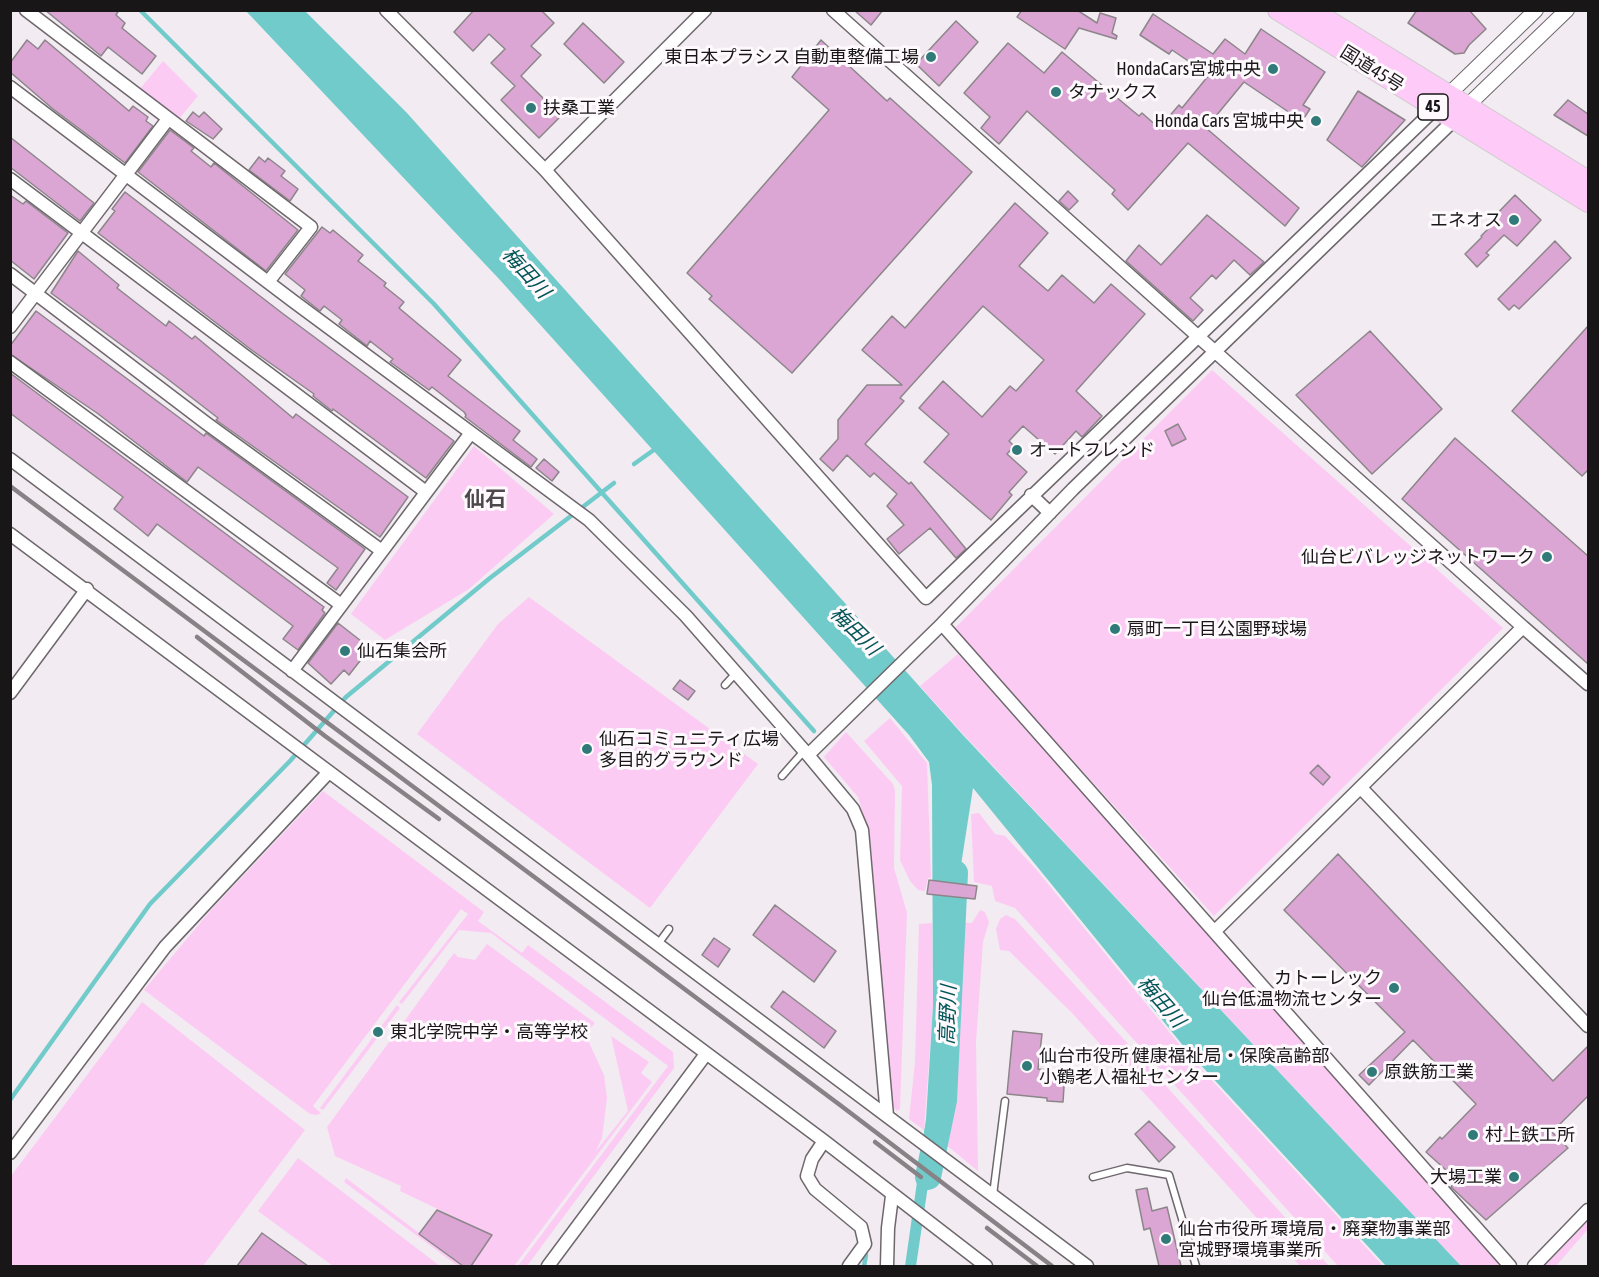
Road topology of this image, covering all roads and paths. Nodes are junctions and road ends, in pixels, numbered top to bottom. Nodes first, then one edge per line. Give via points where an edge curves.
1 (26, 10) edge
2 (386, 10) edge
3 (705, 10) edge
4 (833, 10) edge
5 (1278, 10) edge
6 (1311, 10) edge
7 (1536, 10) edge
8 (1567, 10) edge
9 (10, 87) edge
10 (1442, 102) junction
11 (1460, 113) junction
12 (168, 119) junction
13 (545, 170) junction
14 (126, 175) junction
15 (10, 179) edge
16 (1588, 181) edge
17 (1588, 202) edge
18 (81, 233) junction
19 (10, 274) edge
20 (268, 282) junction
21 (36, 294) junction
22 (10, 327) edge
23 (1198, 337) junction
24 (1214, 351) junction
25 (10, 362) edge
26 (470, 434) junction
27 (10, 459) edge
28 (426, 492) junction
29 (1031, 495) junction
30 (1050, 513) junction
31 (10, 534) edge
32 (382, 551) junction
33 (87, 589) junction
34 (340, 604) junction
35 (942, 624) junction
36 (1523, 627) junction
37 (292, 671) junction
38 (736, 673) junction
39 (1588, 684) edge
40 (725, 685) dead end
41 (10, 693) edge
42 (806, 753) junction
43 (328, 773) junction
44 (782, 776) dead end
45 (1362, 789) junction
46 (669, 929) dead end
47 (1215, 931) junction
48 (657, 945) junction
49 (1588, 1026) edge
50 (706, 1054) junction
51 (1005, 1101) dead end
52 (887, 1116) junction
53 (824, 1141) junction
54 (10, 1153) edge
55 (1093, 1177) dead end
56 (892, 1196) junction
57 (993, 1196) junction
58 (1588, 1210) edge
59 (981, 1265) edge
60 (548, 1266) edge
61 (849, 1266) edge
62 (887, 1266) edge
63 (1087, 1266) edge
64 (1196, 1266) edge
65 (1510, 1266) edge
66 (1534, 1266) edge

1 - 12 street
2 - 13 street
3 - 13 street
4 - 23 street
5 - 10 highway, 国道45号 / 45
6 - 10 highway, 国道45号 / 45
7 - 10 street
8 - 11 street
9 - 14 street
10 - 11 highway, 国道45号 / 45
10 - 23 street
11 - 16 highway, 国道45号 / 45
11 - 17 highway, 国道45号 / 45
11 - 24 street
12 - 14 street
12 - 20 street via 311,227
13 - 29 street via 926,598
14 - 18 street
14 - 20 street
15 - 18 street
18 - 21 street
18 - 28 street
19 - 21 street
20 - 26 street
21 - 22 street
21 - 32 street
23 - 24 street
23 - 29 street
24 - 30 street
24 - 36 street
25 - 34 street
26 - 28 street
26 - 38 street via 589,520 686,616
27 - 37 street
28 - 32 street
29 - 30 street
30 - 35 street
31 - 33 street
32 - 34 street
33 - 41 street
33 - 43 street
34 - 37 street
35 - 42 street
35 - 47 street
36 - 39 street
36 - 45 street
37 - 48 street
38 - 40 lane
38 - 42 street
42 - 44 lane
42 - 52 street via 853,809 862,830
43 - 50 street
43 - 54 street via 165,947
45 - 47 street
45 - 49 street
46 - 48 lane
47 - 65 street
48 - 52 street
50 - 53 street
50 - 60 street
51 - 57 lane
52 - 57 street
53 - 56 street
53 - 61 street via 807,1176 815,1189 861,1227 865,1244
55 - 64 lane via 1127,1168 1169,1174
56 - 59 street
56 - 62 street
57 - 63 street
58 - 66 street

